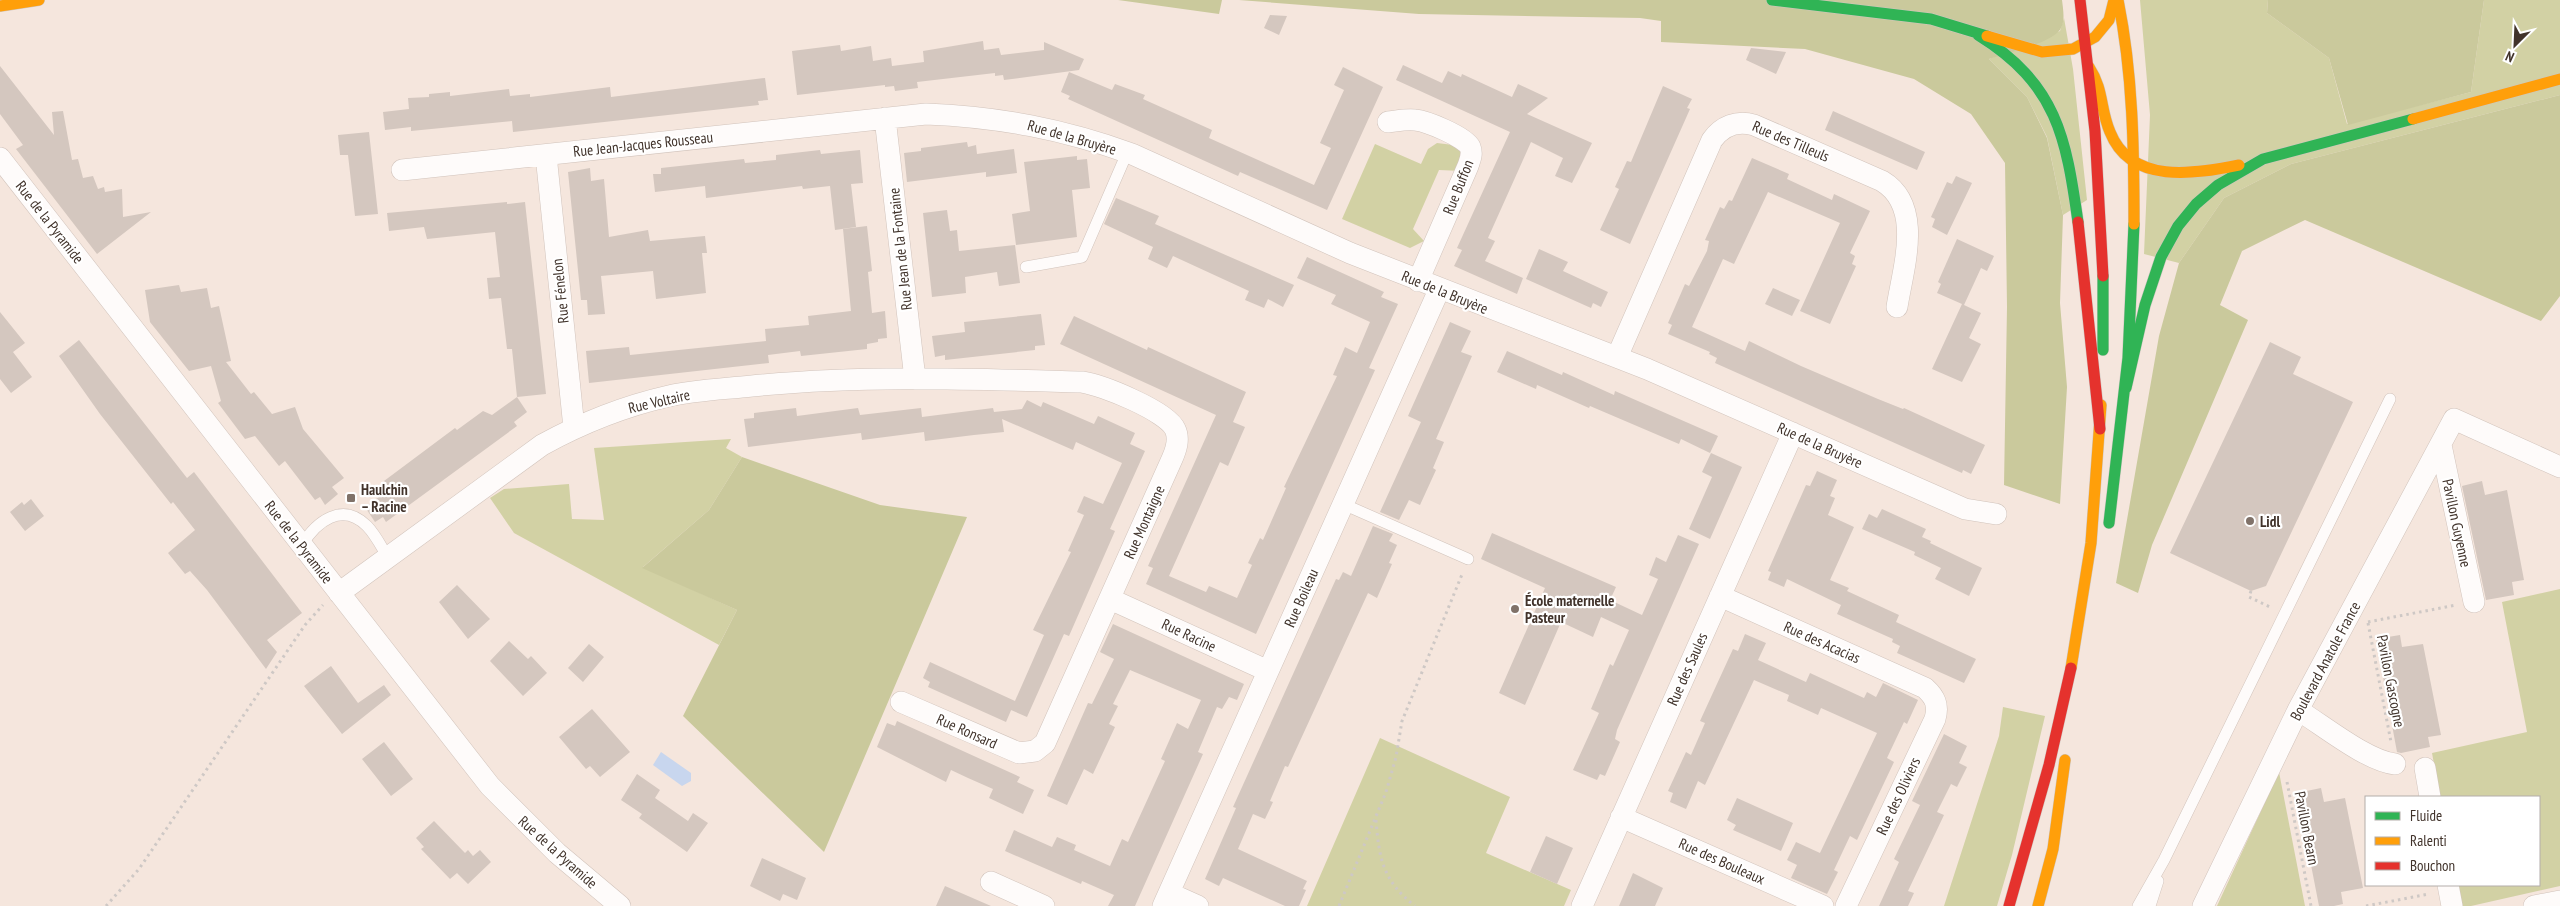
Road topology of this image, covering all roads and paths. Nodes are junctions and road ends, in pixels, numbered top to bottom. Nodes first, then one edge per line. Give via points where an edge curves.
1 (39, 0) edge
2 (1772, 0) edge
3 (2080, 0) edge
4 (2114, 0) edge
5 (2118, 0) edge
6 (0, 6) edge
7 (1978, 35) junction
8 (2086, 43) junction
9 (2089, 67) junction
10 (2560, 79) edge
11 (885, 118) junction
12 (1388, 122) dead end
13 (1127, 153) junction
14 (546, 154) junction
15 (0, 158) edge
16 (2263, 159) junction
17 (2134, 162) junction
18 (402, 170) dead end
19 (1026, 267) dead end
20 (1418, 280) junction
21 (1439, 290) junction
22 (1897, 307) dead end
23 (1617, 358) junction
24 (915, 379) junction
25 (1034, 381) joint
26 (2126, 388) junction
27 (2390, 399) dead end
28 (574, 428) junction
29 (2100, 429) junction
30 (1793, 433) junction
31 (2441, 445) junction
32 (2560, 467) edge
33 (1343, 504) junction
34 (1996, 514) dead end
35 (2107, 537) dead end
36 (302, 545) junction
37 (387, 556) junction
38 (1468, 559) joint
39 (339, 593) junction
40 (1720, 596) junction
41 (1110, 599) junction
42 (2474, 602) joint
43 (2360, 616) junction
44 (2085, 656) dead end
45 (1268, 671) junction
46 (1925, 688) joint
47 (901, 702) dead end
48 (2298, 710) junction
49 (2074, 712) dead end
50 (2066, 748) dead end
51 (1035, 751) joint
52 (2275, 757) junction
53 (2391, 764) joint
54 (2425, 768) dead end
55 (2430, 796) edge
56 (1621, 817) junction
57 (1375, 818) junction
58 (2164, 860) junction
59 (991, 882) dead end
60 (2449, 894) edge
61 (1166, 900) edge
62 (2560, 901) edge
63 (106, 906) edge
64 (620, 906) edge
65 (1044, 906) edge
66 (1198, 906) edge
67 (1339, 906) edge
68 (1415, 906) edge
69 (1582, 906) edge
70 (1824, 906) edge
71 (1846, 906) edge
72 (2009, 906) edge
73 (2038, 906) edge
74 (2138, 906) edge
75 (2150, 906) edge
76 (2203, 906) edge
77 (2311, 906) edge
78 (2366, 906) edge
79 (2534, 906) edge

1 - 6 main road
2 - 7 main road via 1914,16
3 - 8 main road
4 - 8 main road via 2109,20
5 - 17 main road via 2128,63
7 - 8 main road via 2042,52
7 - 29 main road via 2024,70 2051,109 2062,136 2086,272
8 - 9 main road
9 - 17 main road via 2099,84 2103,114 2111,135 2125,156
9 - 29 main road via 2103,258
10 - 16 main road
11 - 13 street, Rue de la Bruyère via 926,114 1017,122 1083,138
11 - 14 street, Rue Jean-Jacques Rousseau
11 - 24 street, Rue Jean de la Fontaine
12 - 20 street, Rue Buffon via 1412,119 1428,123 1466,142 1471,153
13 - 19 lane via 1082,257
13 - 20 street, Rue de la Bruyère
14 - 18 street, Rue Jean-Jacques Rousseau
14 - 28 street, Rue Fénelon
15 - 36 street, Rue de la Pyramide
16 - 17 main road via 2184,174 2158,171
16 - 26 main road via 2207,194 2169,239 2150,288
17 - 26 main road via 2134,258
20 - 21 street, Rue de la Bruyère
21 - 23 street, Rue de la Bruyère
21 - 33 street, Rue Boileau
22 - 23 street, Rue des Tilleuls via 1907,227 1897,192 1882,180 1754,125 1738,123 1723,129 1712,140
23 - 30 street, Rue de la Bruyère
24 - 25 street, Rue Voltaire
24 - 28 street, Rue Voltaire via 806,382 684,394 624,409
25 - 41 street, Rue Montaigne via 1091,383 1160,414 1176,430 1177,444 1172,459
26 - 35 main road
27 - 58 lane
28 - 37 street, Rue Voltaire via 530,453
29 - 72 main road via 2088,558 2071,670
30 - 34 street, Rue de la Bruyère via 1965,509
30 - 40 street, Rue des Saules
31 - 32 street, Boulevard Anatole France via 2454,419
31 - 42 street, Pavillon Guyenne
31 - 43 street, Boulevard Anatole France
33 - 38 lane
33 - 45 street, Rue Boileau
36 - 37 lane via 323,520 331,516 350,517 366,525
36 - 39 street, Rue de la Pyramide
37 - 39 street, Rue Voltaire
38 - 57 path via 1402,721 1396,757
39 - 63 path via 308,620 138,869
39 - 64 street, Rue de la Pyramide via 503,800 557,853
40 - 46 street, Rue des Acacias
40 - 56 street, Rue des Saules
41 - 45 street, Rue Racine
41 - 51 street, Rue Montaigne via 1049,737
42 - 43 path
43 - 48 street, Boulevard Anatole France
43 - 53 path, Pavillon Gascogne via 2392,745
44 - 49 main road
45 - 61 street, Rue Boileau
46 - 71 street, Rue des Oliviers via 1937,705 1935,719
47 - 51 street, Rue Ronsard via 1012,751
48 - 52 street, Boulevard Anatole France
48 - 53 street via 2369,755
50 - 73 main road via 2053,849
52 - 76 street, Boulevard Anatole France
52 - 77 path, Pavillon Bearn via 2286,776
54 - 55 street
56 - 69 street, Rue des Saules
56 - 70 street, Rue des Bouleaux
57 - 67 path
57 - 68 path via 1384,868 1401,894
58 - 74 lane
58 - 75 lane
59 - 65 street
60 - 78 path
61 - 66 street
62 - 79 street

